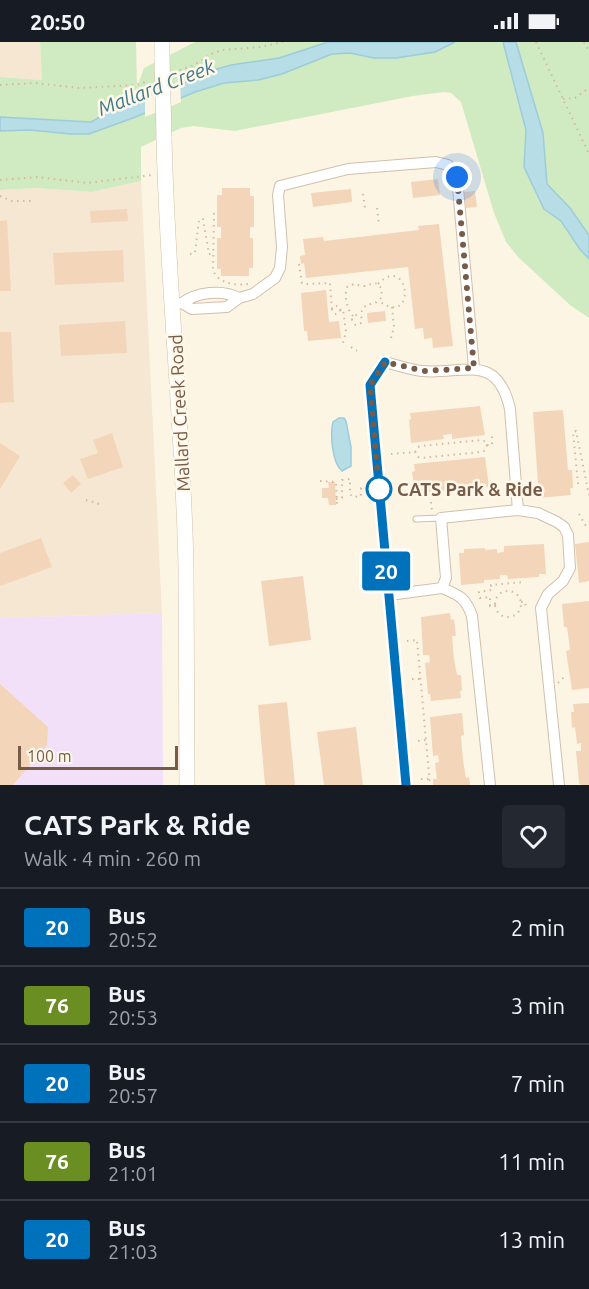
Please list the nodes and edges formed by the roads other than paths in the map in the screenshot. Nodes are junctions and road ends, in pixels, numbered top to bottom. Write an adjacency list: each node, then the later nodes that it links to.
1 (162, 42): 2 (main road, Mallard Creek Road, bridge)
2 (178, 304): 3 (street); 9 (main road, Mallard Creek Road)
3 (474, 368): 4 (street); 8 (street)
4 (518, 510): 5 (street); 12 (street)
5 (441, 518): 6 (lane); 7 (street)
6 (416, 519)
7 (442, 588): 8 (street); 11 (street)
8 (389, 595): 10 (street)
9 (187, 785)
10 (406, 785)
11 (490, 785)
12 (559, 785)

